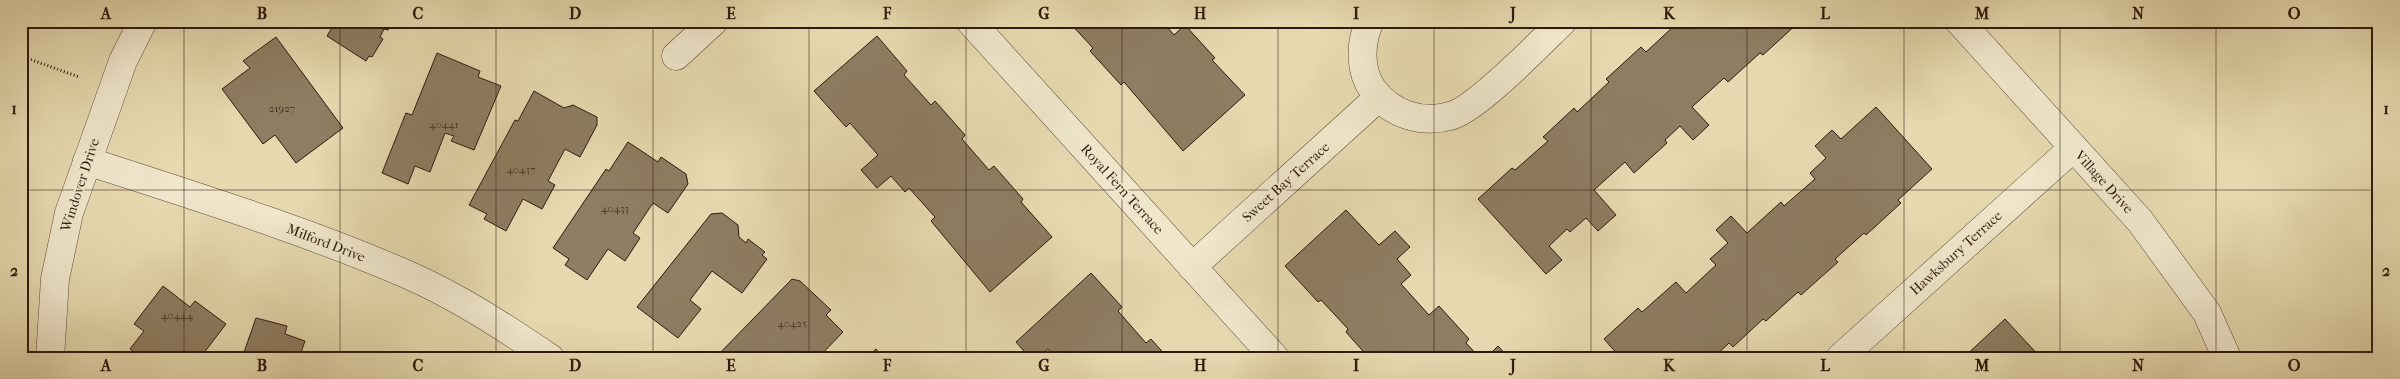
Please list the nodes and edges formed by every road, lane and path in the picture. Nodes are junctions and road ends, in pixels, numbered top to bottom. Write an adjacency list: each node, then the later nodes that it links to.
1 (143, 21): 9 (street, Windover Drive)
2 (714, 21): 8 (street)
3 (970, 21): 13 (street, Royal Fern Terrace)
4 (1370, 21): 10 (street)
5 (1563, 21): 10 (street)
6 (1959, 21): 11 (street, Village Drive)
7 (21, 56): 9 (path)
8 (676, 56)
9 (113, 90): 12 (street, Windover Drive)
10 (1379, 97): 13 (street, Sweet Bay Terrace)
11 (2073, 148): 17 (street, Hawksbury Terrace); 18 (street, Village Drive)
12 (87, 160): 14 (street, Windover Drive); 15 (street, Milford Drive)
13 (1192, 266): 16 (street, Royal Fern Terrace)
14 (50, 358)
15 (550, 358)
16 (1274, 358)
17 (1840, 358)
18 (2227, 358)

